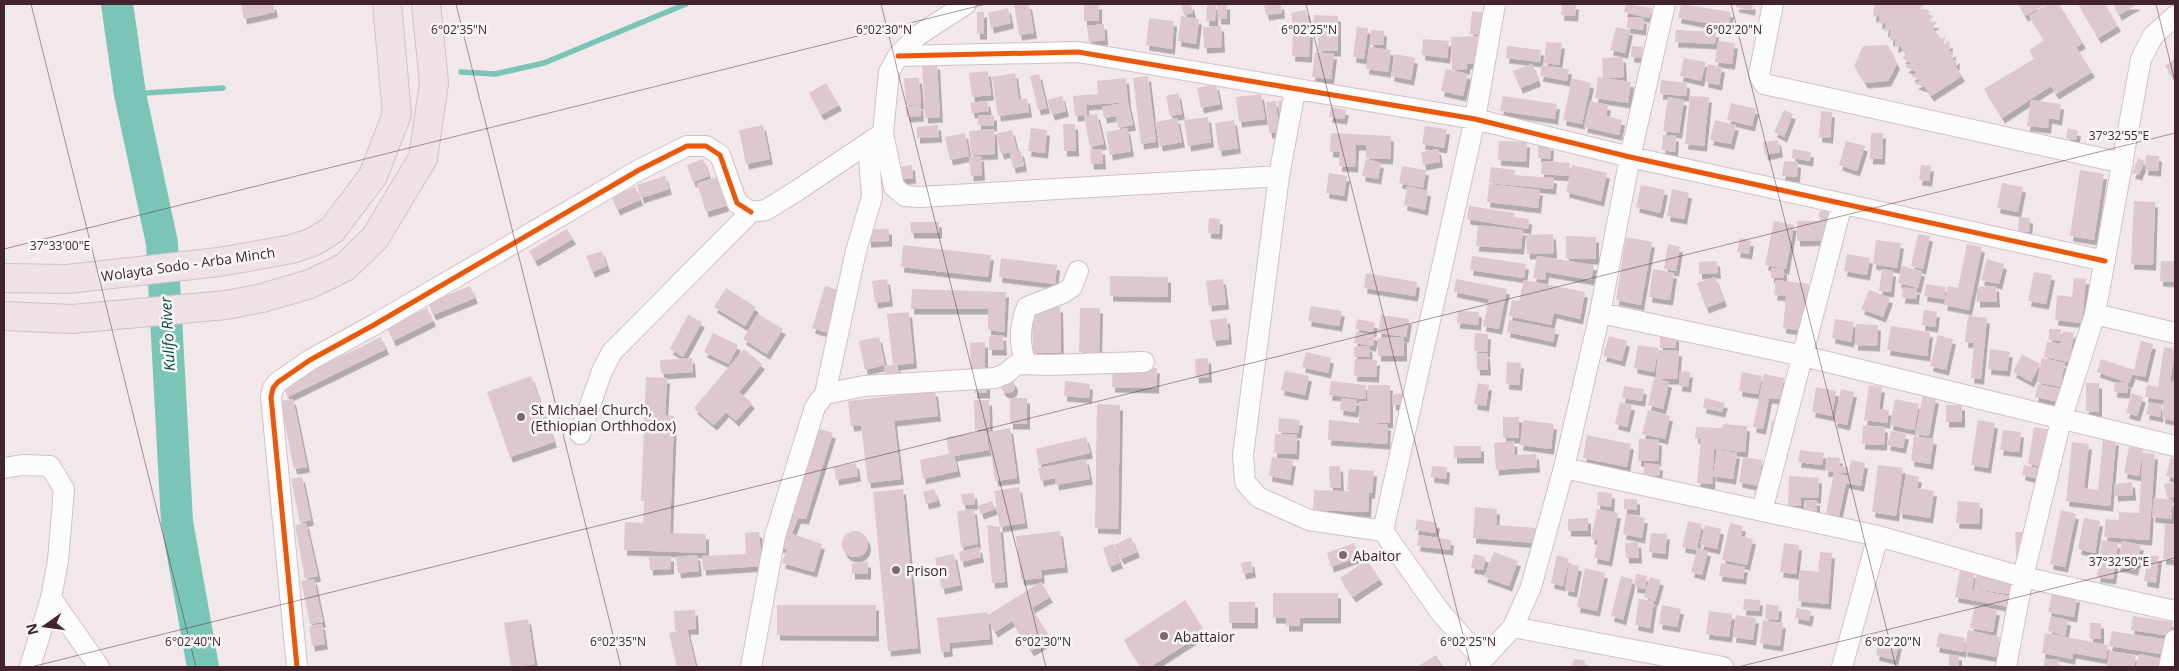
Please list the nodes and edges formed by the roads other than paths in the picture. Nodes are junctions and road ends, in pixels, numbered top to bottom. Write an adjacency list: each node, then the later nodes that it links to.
1 (387, 4): 19 (highway, Wolayta Sodo - Arba Minch)
2 (966, 4): 8 (street)
3 (1495, 4): 10 (street)
4 (1665, 4): 12 (street)
5 (1773, 4): 13 (street)
6 (426, 6): 22 (highway)
7 (2175, 16): 13 (street)
8 (898, 56): 9 (street); 11 (street)
9 (1295, 90): 10 (street); 14 (street)
10 (1475, 118): 12 (street); 34 (street)
11 (876, 138): 14 (street); 16 (street); 27 (street)
12 (1630, 158): 15 (street); 20 (street)
13 (2123, 163): 17 (street)
14 (1279, 176): 34 (street)
15 (1842, 204): 17 (street); 24 (street)
16 (751, 212): 29 (street); 44 (street)
17 (2105, 261): 21 (street)
18 (1078, 271): 26 (street)
19 (4, 278)
20 (1600, 313): 24 (street); 32 (street)
21 (2095, 314): 23 (street); 28 (street)
22 (4, 316)
23 (2175, 333)
24 (1803, 356): 28 (street); 33 (street)
25 (1144, 362): 26 (street)
26 (1026, 364): 27 (street)
27 (825, 394): 45 (street)
28 (2060, 420): 30 (street); 36 (street)
29 (580, 434)
30 (2175, 446)
31 (4, 468): 37 (street)
32 (1564, 468): 33 (street); 39 (street)
33 (1762, 511): 35 (street)
34 (1383, 531): 41 (street)
35 (1878, 536): 36 (street); 47 (street)
36 (2023, 577): 38 (street); 48 (street)
37 (51, 598): 42 (street); 43 (street)
38 (2175, 611)
39 (1513, 627): 41 (street); 46 (street)
40 (2175, 640): 49 (street)
41 (1479, 664)
42 (30, 667)
43 (99, 667)
44 (297, 667)
45 (751, 667)
46 (1724, 667)
47 (1842, 667)
48 (2006, 667)
49 (2169, 667)

